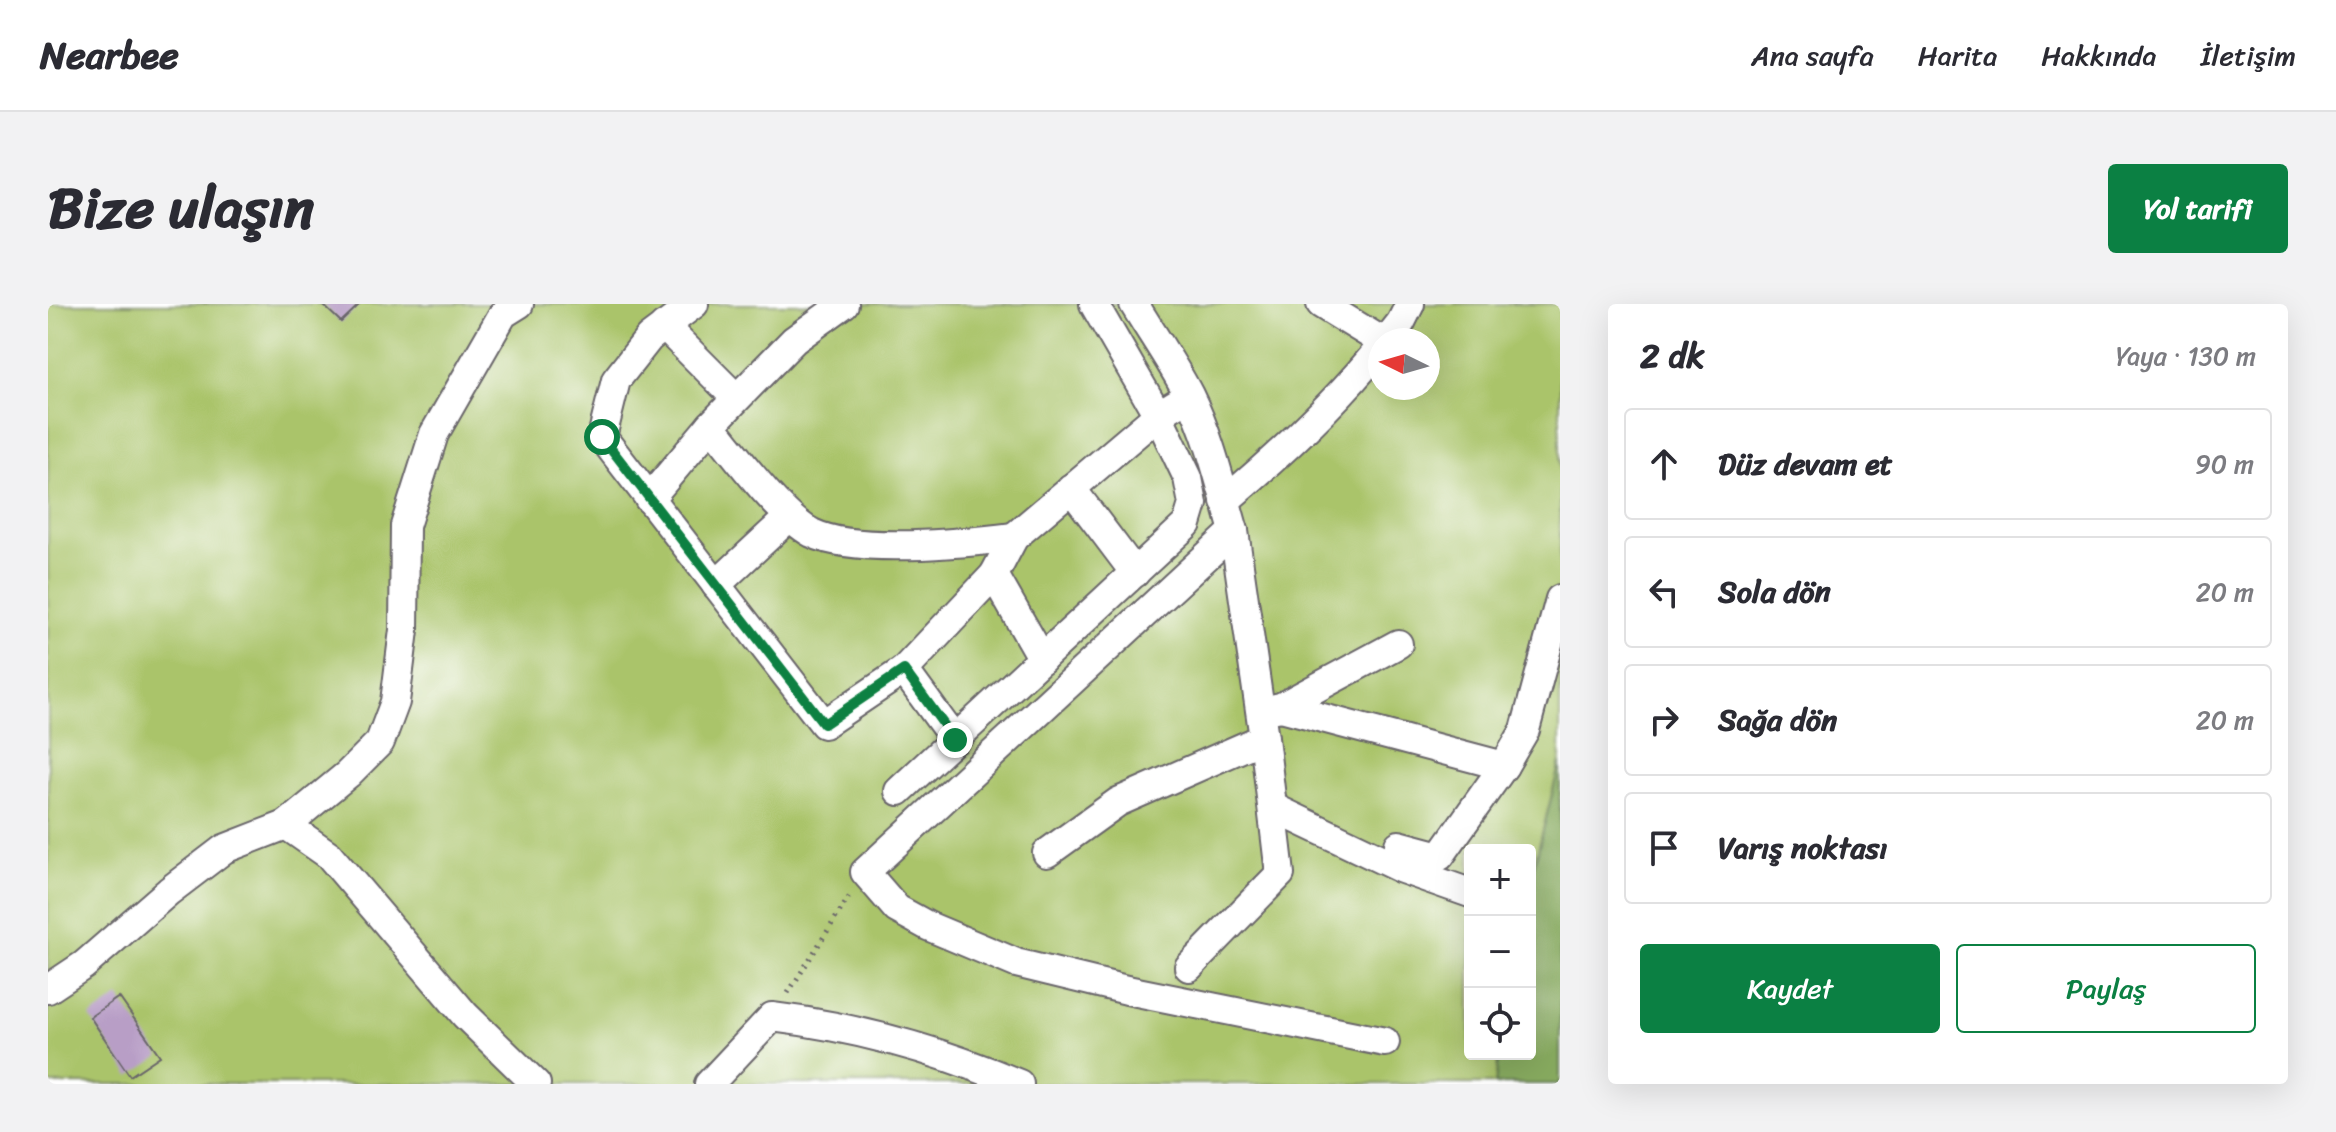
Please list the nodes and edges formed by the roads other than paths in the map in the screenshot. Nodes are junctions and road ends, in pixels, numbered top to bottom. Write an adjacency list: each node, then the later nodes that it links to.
1 (519, 304): 34 (street)
2 (694, 304): 8 (street)
3 (1094, 304): 14 (street)
4 (1134, 304): 12 (street)
5 (1321, 304): 10 (street)
6 (1410, 304): 9 (street)
7 (836, 306): 13 (street)
8 (664, 326): 13 (street); 17 (street)
9 (1396, 328)
10 (1368, 333)
11 (1368, 363): 18 (street)
12 (1189, 396): 14 (street); 18 (street)
13 (736, 398): 15 (street)
14 (1158, 415): 16 (street); 22 (street)
15 (711, 425): 17 (street); 19 (street)
16 (1071, 488): 21 (street); 22 (street)
17 (649, 499): 24 (street)
18 (1225, 501): 20 (street)
19 (789, 517): 21 (street); 24 (street)
20 (1234, 531): 29 (street); 40 (street)
21 (1014, 537): 23 (street)
22 (1135, 573): 27 (street)
23 (994, 575): 27 (street); 28 (street)
24 (716, 585): 28 (street)
25 (1560, 599): 31 (street)
26 (1398, 644): 29 (street)
27 (1042, 659): 30 (street)
28 (904, 670): 30 (street)
29 (1269, 718): 31 (street); 33 (street); 36 (street)
30 (955, 740): 32 (street)
31 (1504, 766): 35 (street)
32 (899, 791)
33 (1274, 808): 37 (street); 38 (street)
34 (286, 825): 39 (street); 41 (street)
35 (1399, 845)
36 (1047, 853)
37 (1464, 891)
38 (1189, 967)
39 (48, 989)
40 (1385, 1042)
41 (536, 1084)
42 (709, 1084): 43 (street)
43 (1019, 1084)

